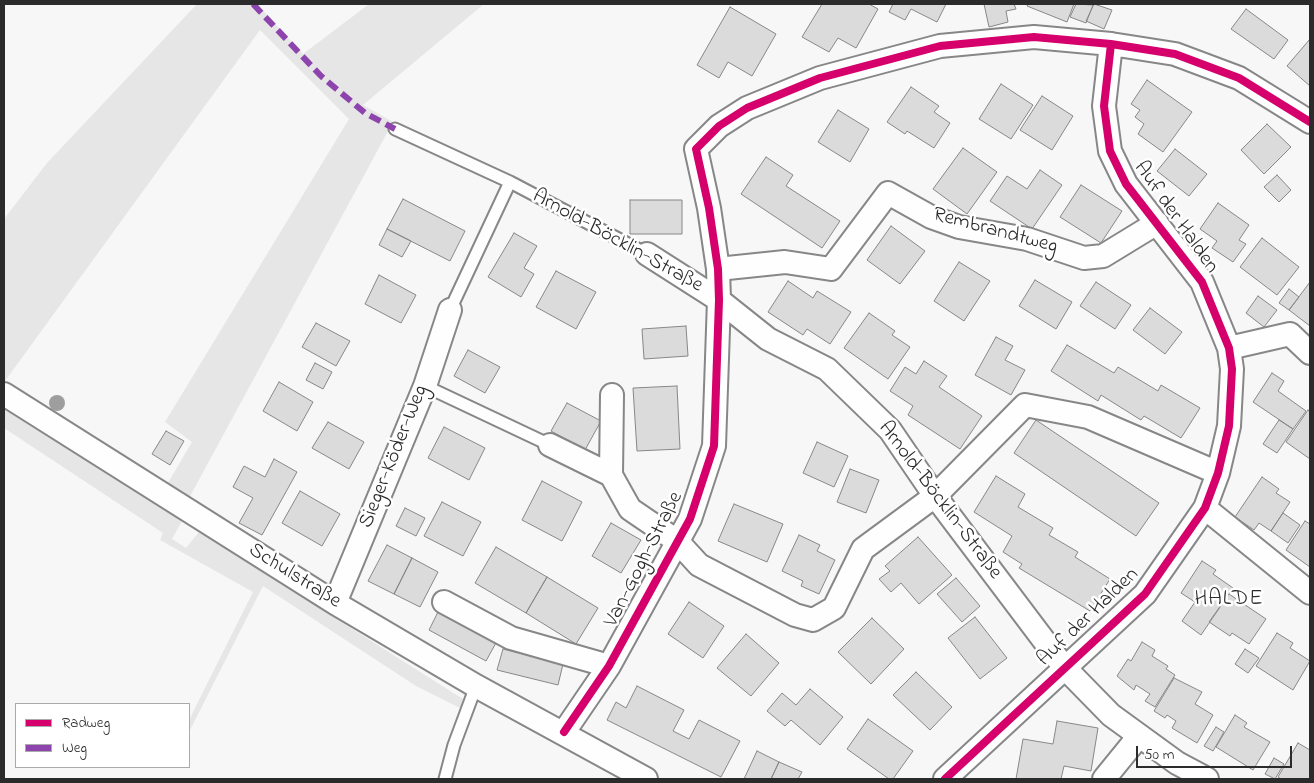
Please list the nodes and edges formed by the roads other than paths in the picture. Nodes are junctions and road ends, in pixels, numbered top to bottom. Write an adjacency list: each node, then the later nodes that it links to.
1 (1111, 44): 2 (street); 5 (street, Auf der Halden); 7 (street, Van-Gogh-Straße)
2 (1310, 122)
3 (395, 129): 4 (lane, Arnold-Böcklin-Straße)
4 (510, 182): 6 (lane, Arnold-Böcklin-Straße); 9 (lane)
5 (1157, 223): 7 (street, Rembrandtweg); 10 (street, Auf der Halden)
6 (647, 254): 8 (street, Arnold-Böcklin-Straße)
7 (718, 269): 8 (street, Van-Gogh-Straße)
8 (719, 300): 18 (street, Arnold-Böcklin-Straße); 20 (street, Van-Gogh-Straße)
9 (450, 310): 12 (street, Sieger-Köder-Weg)
10 (1229, 348): 11 (street); 16 (street, Auf der Halden)
11 (1310, 352)
12 (425, 386): 15 (lane); 23 (street, Sieger-Köder-Weg)
13 (4, 394): 23 (street, Schulstraße)
14 (612, 394): 17 (street)
15 (550, 445): 17 (street)
16 (1218, 473): 18 (street); 19 (street, Auf der Halden)
17 (611, 475): 20 (street)
18 (935, 496): 20 (street); 25 (street, Arnold-Böcklin-Straße)
19 (1205, 508): 21 (street); 25 (street, Auf der Halden)
20 (677, 541): 24 (street, Van-Gogh-Straße)
21 (1310, 593)
22 (444, 602): 24 (street)
23 (335, 603): 26 (street, Schulstraße)
24 (609, 666): 27 (street, Van-Gogh-Straße)
25 (1064, 667): 28 (street, Arnold-Böcklin-Straße); 31 (street, Auf der Halden)
26 (476, 686): 27 (street, Schulstraße); 29 (lane)
27 (564, 732): 30 (street, Schulstraße)
28 (1139, 736): 32 (street); 33 (street, Arnold-Böcklin-Straße)
29 (445, 779)
30 (646, 779)
31 (945, 779)
32 (1104, 779)
33 (1207, 779)

